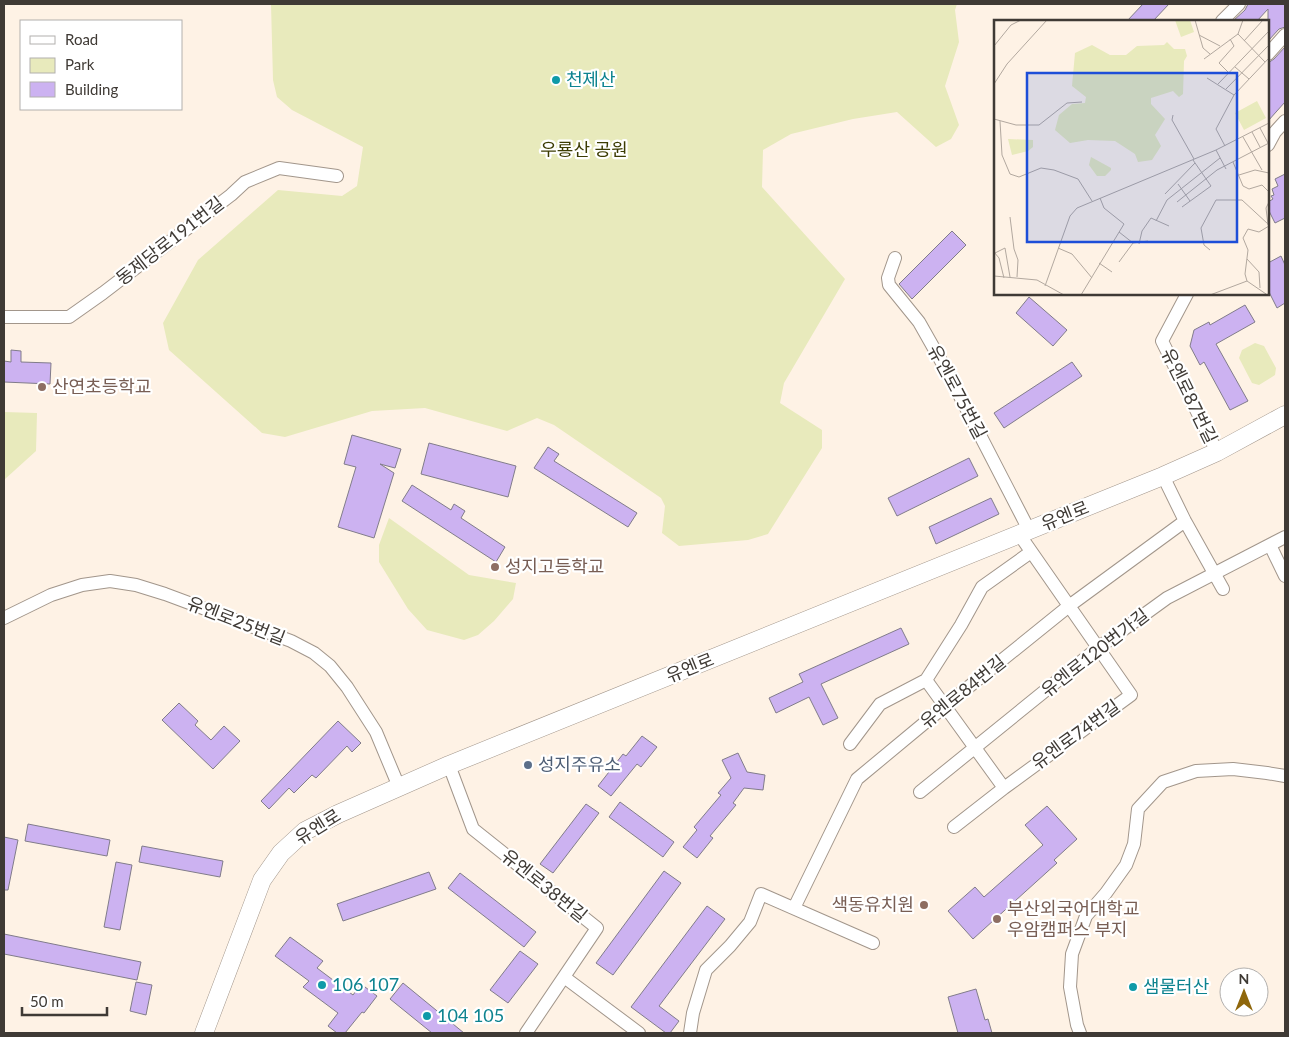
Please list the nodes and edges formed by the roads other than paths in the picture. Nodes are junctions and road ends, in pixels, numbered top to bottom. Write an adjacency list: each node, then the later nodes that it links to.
1 (1238, 4): 2 (street)
2 (1223, 20)
3 (1285, 35): 4 (street)
4 (1269, 53)
5 (1285, 121): 6 (street)
6 (1271, 129)
7 (337, 176): 10 (street, 동제당로191번길)
8 (895, 258): 15 (street, 유엔로75번길)
9 (1186, 295): 12 (street, 유엔로87번길)
10 (4, 317)
11 (1285, 415): 12 (main road, 유엔로)
12 (1217, 452): 13 (main road, 유엔로)
13 (1163, 476): 14 (street); 15 (main road, 유엔로)
14 (1185, 521): 19 (street); 22 (street, 유엔로84번길)
15 (1024, 532): 18 (street, 유엔로74번길); 29 (main road, 유엔로)
16 (1285, 537): 17 (street, 유엔로120번가길)
17 (1270, 545): 19 (street, 유엔로120번가길); 20 (street)
18 (1031, 552): 22 (street, 유엔로74번길); 25 (street)
19 (1214, 573): 21 (street); 24 (street, 유엔로120번가길)
20 (1285, 576)
21 (1223, 589)
22 (1069, 606): 24 (street, 유엔로74번길); 26 (street, 유엔로84번길)
23 (4, 618): 31 (street, 유엔로25번길)
24 (1098, 648): 28 (street, 유엔로120번가길); 32 (street, 유엔로74번길)
25 (926, 680): 26 (street); 27 (street)
26 (944, 706): 28 (street); 35 (street, 유엔로84번길)
27 (850, 744)
28 (975, 748): 32 (street); 33 (street, 유엔로120번가길)
29 (449, 765): 31 (main road, 유엔로); 37 (street, 유엔로38번길)
30 (1285, 776): 42 (street)
31 (399, 787): 38 (main road, 유엔로)
32 (1004, 788): 34 (street, 유엔로74번길)
33 (920, 792)
34 (954, 827)
35 (794, 908): 36 (street); 41 (street)
36 (874, 942)
37 (564, 977): 39 (street); 40 (street)
38 (204, 1033)
39 (526, 1033)
40 (639, 1033)
41 (690, 1033)
42 (1080, 1033)

